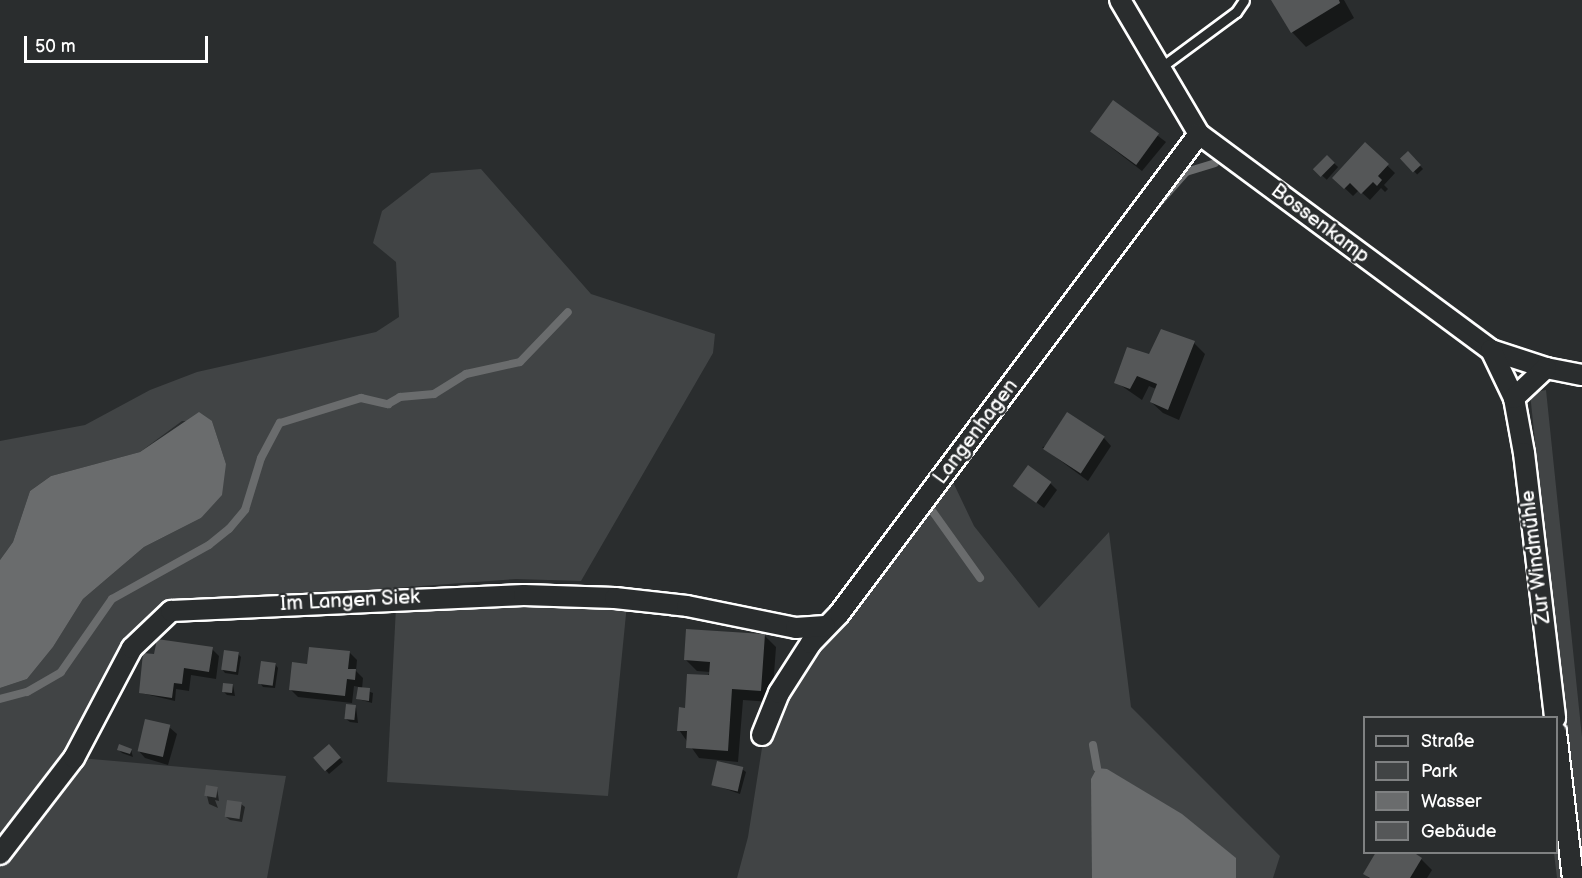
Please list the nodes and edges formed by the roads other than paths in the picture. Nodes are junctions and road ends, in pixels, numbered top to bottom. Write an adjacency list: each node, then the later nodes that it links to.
1 (1120, 0): 3 (street, Bossenkamp)
2 (1244, 0): 3 (lane)
3 (1160, 68): 4 (street, Bossenkamp)
4 (1199, 134): 5 (street, Bossenkamp); 9 (street, Langenhagen)
5 (1491, 350): 6 (street, Bossenkamp); 8 (street, Zur Windmühle)
6 (1546, 368): 7 (street, Bossenkamp); 8 (street)
7 (1582, 375)
8 (1514, 398): 10 (street, Zur Windmühle)
9 (825, 626): 11 (street, Langenhagen); 13 (street, Im Langen Siek)
10 (1555, 716)
11 (762, 735)
12 (1558, 741): 14 (street)
13 (0, 854)
14 (1573, 878)

